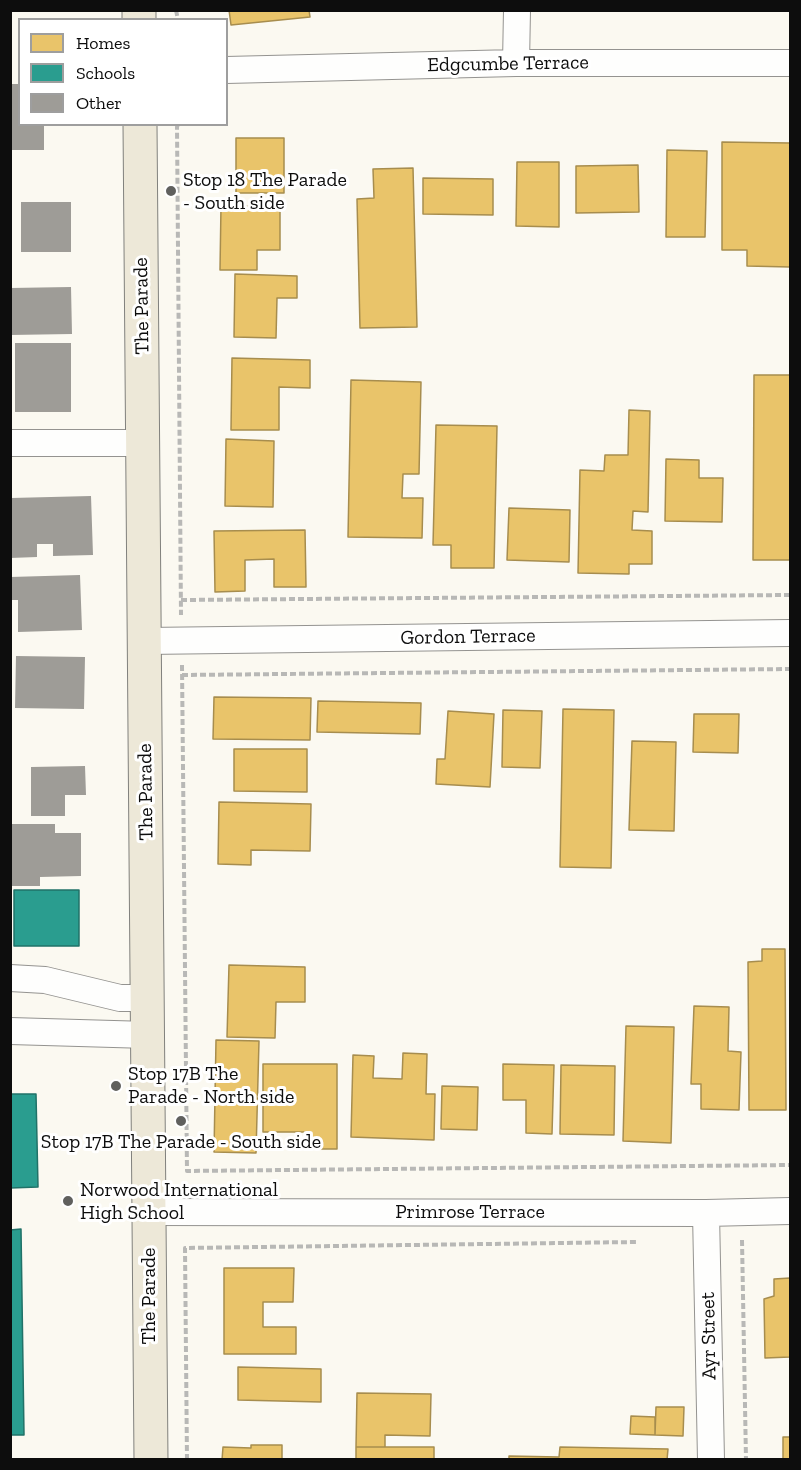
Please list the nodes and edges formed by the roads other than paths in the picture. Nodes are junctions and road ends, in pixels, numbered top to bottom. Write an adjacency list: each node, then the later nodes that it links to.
1 (517, 10): 2 (street)
2 (516, 63): 3 (street, Edgcumbe Terrace); 4 (street, Edgcumbe Terrace)
3 (790, 63)
4 (228, 70)
5 (140, 126): 7 (main road, The Parade)
6 (10, 443): 7 (street)
7 (143, 443): 9 (main road, The Parade)
8 (790, 633): 9 (street, Gordon Terrace)
9 (145, 641): 11 (main road, The Parade)
10 (10, 978): 11 (street)
11 (148, 998): 13 (main road, The Parade)
12 (10, 1031): 13 (street)
13 (147, 1035): 15 (main road, The Parade)
14 (790, 1211): 16 (street, Primrose Terrace)
15 (148, 1212): 16 (street, Primrose Terrace); 17 (main road, The Parade)
16 (706, 1213): 18 (street, Ayr Street)
17 (150, 1460)
18 (711, 1460)

